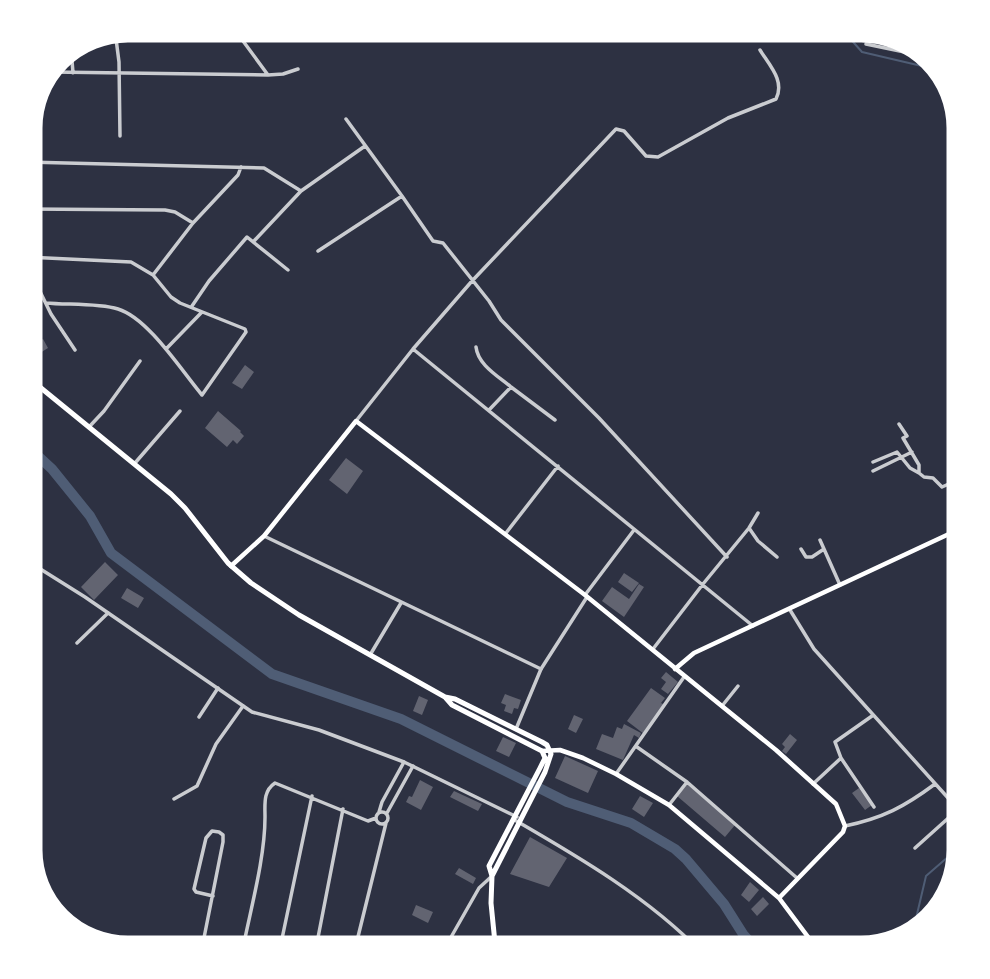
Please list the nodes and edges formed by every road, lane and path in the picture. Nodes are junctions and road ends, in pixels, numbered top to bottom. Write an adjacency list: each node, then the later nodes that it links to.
1 (116, 39): 10 (street)
2 (242, 39): 11 (street)
3 (866, 44): 5 (street)
4 (760, 50): 26 (street)
5 (909, 53)
6 (72, 59): 9 (street)
7 (298, 69): 11 (street)
8 (59, 72): 9 (street)
9 (73, 73): 10 (street)
10 (119, 73): 11 (street); 13 (street)
11 (268, 75)
12 (346, 119): 14 (street)
13 (120, 136)
14 (365, 146): 17 (street); 18 (street)
15 (39, 162): 16 (street)
16 (242, 167): 17 (street); 20 (street)
17 (301, 191): 21 (street)
18 (402, 196): 22 (street); 26 (street)
19 (39, 209): 20 (street)
20 (193, 223): 25 (street)
21 (254, 241): 24 (street); 29 (street)
22 (318, 251)
23 (39, 258): 25 (street)
24 (289, 270)
25 (153, 275): 29 (street)
26 (472, 281): 33 (street); 62 (street)
27 (39, 289): 28 (street)
28 (46, 303): 32 (street); 34 (street)
29 (192, 307): 30 (street)
30 (201, 313): 32 (street); 32 (street)
31 (476, 347): 37 (street)
32 (166, 349)
33 (413, 349): 39 (street); 41 (street)
34 (75, 350)
35 (140, 361): 43 (street)
36 (39, 386): 43 (highway)
37 (511, 387): 39 (street); 40 (street)
38 (180, 411): 47 (street)
39 (489, 411): 48 (street)
40 (555, 420)
41 (356, 421): 55 (main road); 57 (main road)
42 (899, 424): 44 (street)
43 (89, 427): 47 (highway)
44 (912, 452): 45 (street); 50 (street)
45 (901, 457): 46 (street); 49 (street); 50 (street)
46 (873, 462)
47 (135, 463): 63 (highway)
48 (558, 466): 54 (street); 55 (street)
49 (873, 471)
50 (919, 473): 51 (street)
51 (951, 483)
52 (758, 513): 53 (street)
53 (749, 528): 61 (street); 62 (street)
54 (634, 530): 65 (street); 67 (street)
55 (506, 533): 67 (main road)
56 (951, 533): 66 (main road)
57 (264, 537): 63 (main road); 68 (street)
58 (820, 540): 60 (street)
59 (801, 549): 60 (street)
60 (824, 549): 66 (street)
61 (777, 556)
62 (727, 557): 65 (street)
63 (231, 566): 74 (highway)
64 (38, 568): 70 (street)
65 (703, 584): 71 (street); 73 (street)
66 (841, 585): 69 (main road)
67 (586, 596): 73 (main road); 75 (street)
68 (401, 603): 74 (street); 75 (street)
69 (790, 610): 71 (main road); 83 (street)
70 (108, 613): 72 (street); 79 (street)
71 (754, 627): 76 (main road)
72 (77, 643)
73 (653, 649): 76 (main road)
74 (370, 655): 80 (highway)
75 (541, 669): 85 (street)
76 (675, 669): 77 (main road)
77 (684, 677): 82 (main road); 86 (street)
78 (738, 686): 82 (street)
79 (218, 688): 81 (street); 84 (street)
80 (445, 697): 85 (highway); 88 (highway)
81 (243, 706): 90 (street); 98 (street)
82 (722, 706): 95 (main road)
83 (872, 716): 89 (street); 96 (street)
84 (199, 717)
85 (516, 729): 87 (highway)
86 (637, 747): 93 (street); 94 (street)
87 (550, 750): 88 (main road); 92 (highway); 93 (main road)
88 (542, 751): 92 (highway)
89 (841, 758): 95 (street); 101 (street)
90 (404, 762): 91 (street); 103 (street)
91 (413, 766): 104 (street); 107 (street)
92 (543, 770): 107 (highway)
93 (616, 774): 100 (main road)
94 (687, 782): 100 (street); 112 (street)
95 (813, 784): 109 (main road)
96 (935, 784): 99 (street); 109 (street)
97 (312, 796): 102 (street); 116 (street); 117 (street)
98 (174, 799)
99 (951, 801)
100 (669, 806): 114 (main road)
101 (874, 807)
102 (344, 809): 106 (street); 118 (street)
103 (379, 812): 104 (street); 106 (street)
104 (387, 813): 108 (street)
105 (951, 815): 110 (street)
106 (376, 818): 108 (street)
107 (517, 819): 111 (highway); 122 (street)
108 (386, 823): 119 (street)
109 (845, 826): 112 (main road)
110 (915, 848)
111 (492, 876): 120 (street); 121 (highway)
112 (799, 880): 114 (main road)
113 (213, 896): 113 (street); 115 (street)
114 (779, 898): 123 (main road)
115 (204, 940)
116 (244, 940)
117 (282, 940)
118 (318, 940)
119 (357, 940)
120 (449, 940)
121 (495, 940)
122 (687, 940)
123 (810, 940)

